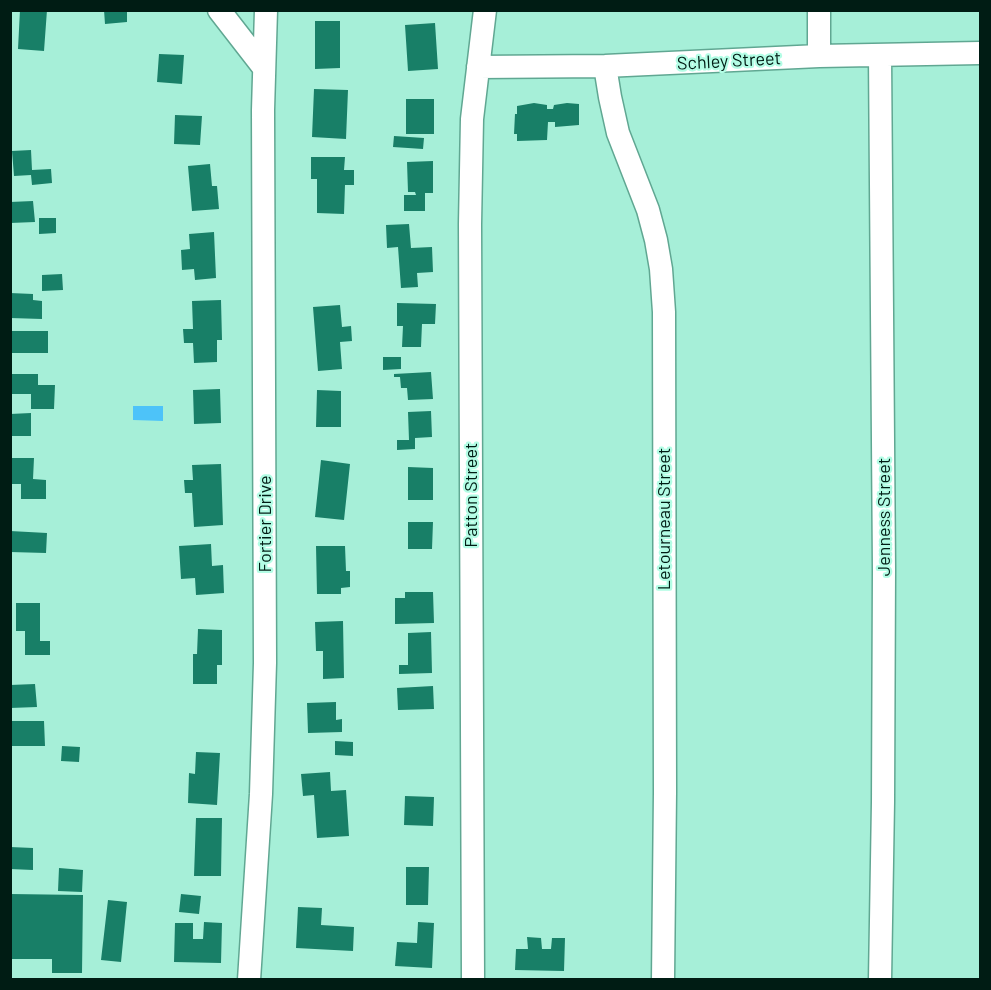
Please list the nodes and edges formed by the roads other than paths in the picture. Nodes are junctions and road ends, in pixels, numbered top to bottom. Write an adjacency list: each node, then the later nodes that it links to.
1 (219, 10): 10 (street)
2 (266, 10): 10 (street, Fortier Drive)
3 (485, 10): 9 (street, Patton Street)
4 (819, 10): 7 (street)
5 (981, 53): 6 (street, Schley Street)
6 (880, 55): 7 (street, Schley Street); 14 (street, Jenness Street)
7 (819, 56): 8 (street, Schley Street)
8 (606, 66): 9 (street, Schley Street); 13 (street, Letourneau Street)
9 (478, 67): 12 (street, Patton Street)
10 (264, 68): 11 (street, Fortier Drive)
11 (249, 980)
12 (473, 980)
13 (663, 980)
14 (880, 980)

